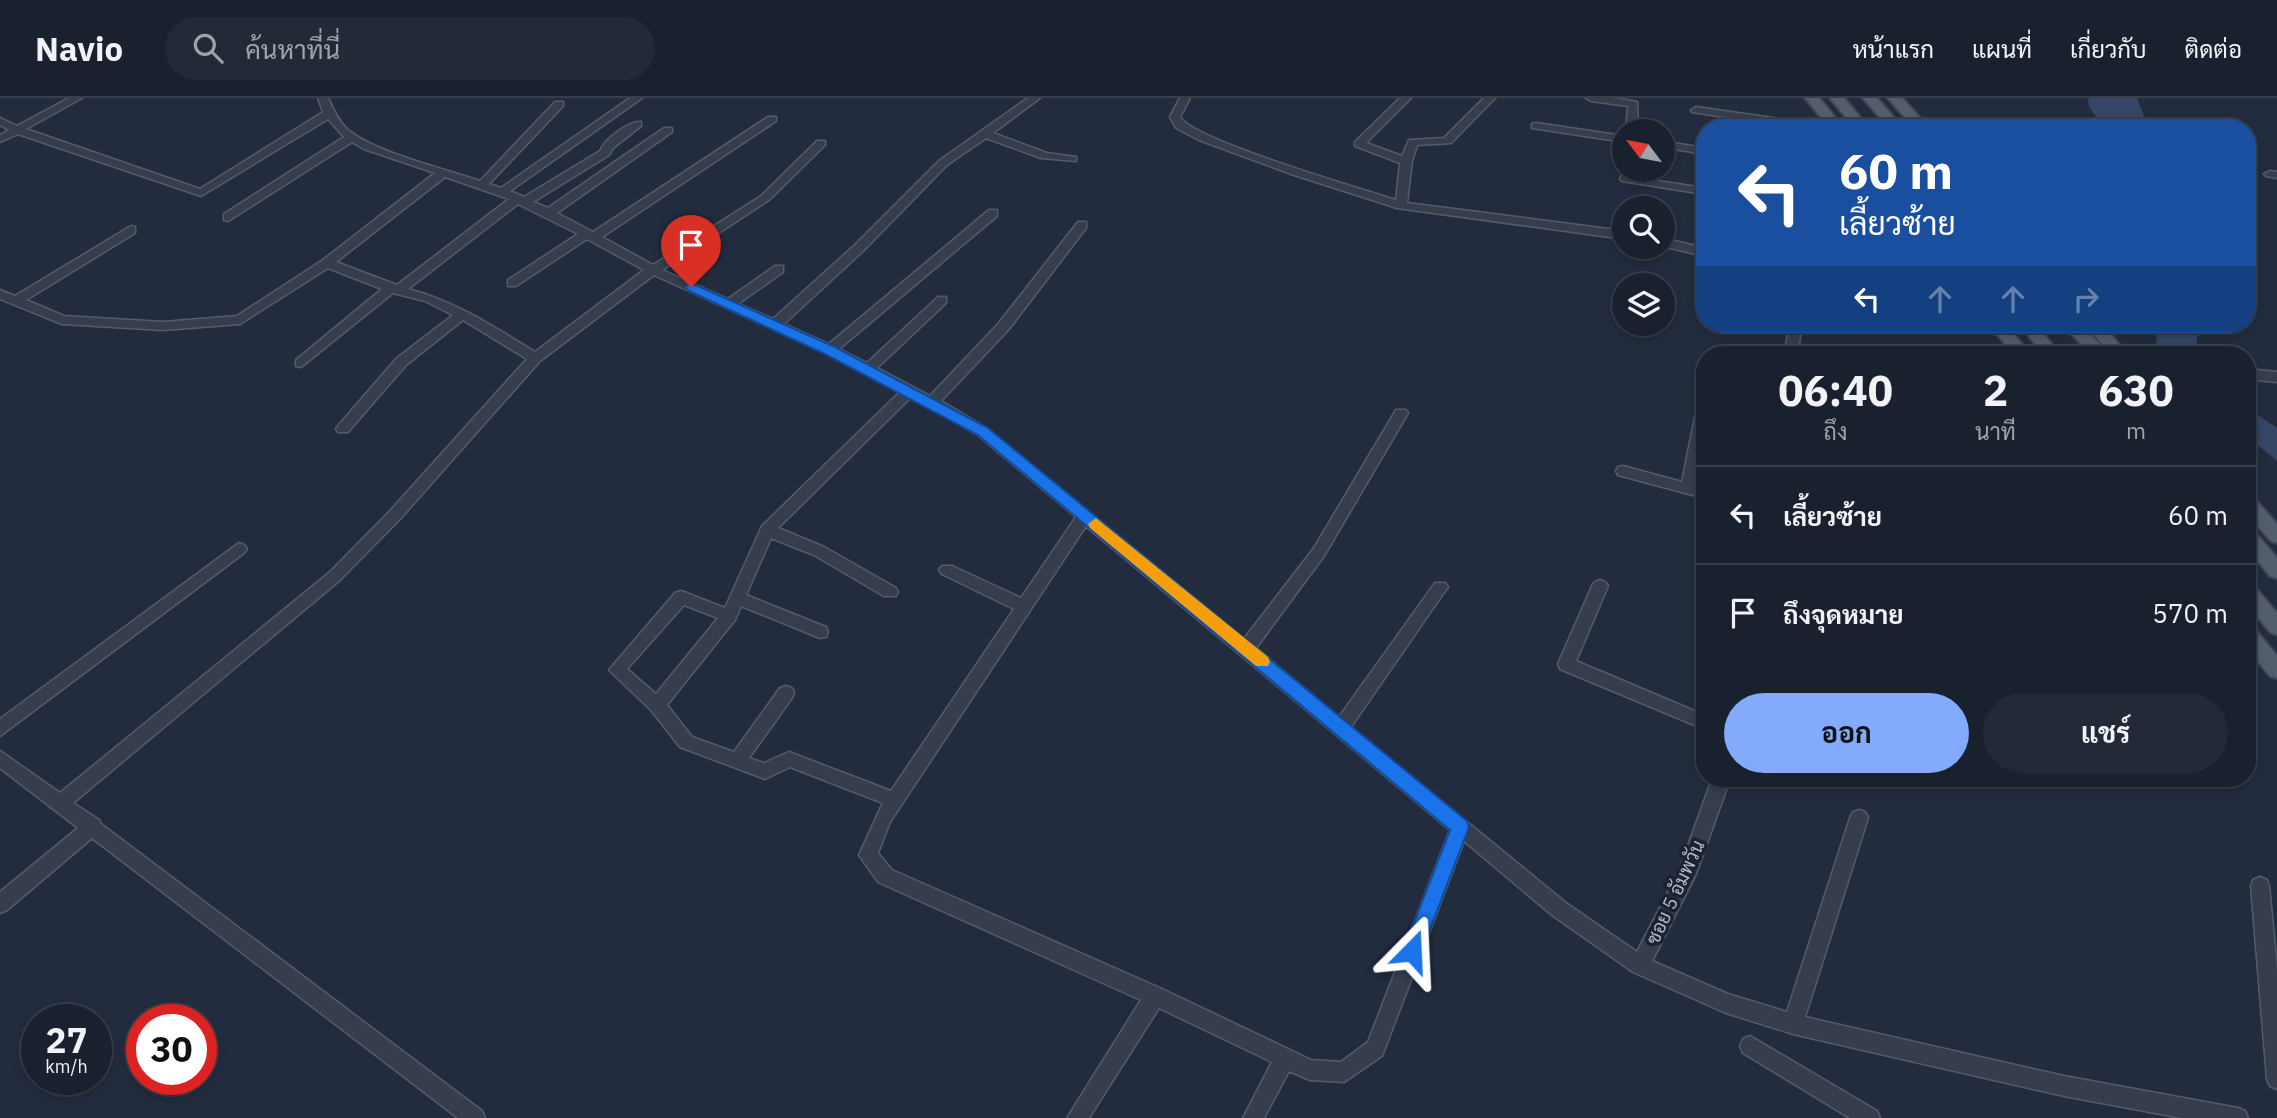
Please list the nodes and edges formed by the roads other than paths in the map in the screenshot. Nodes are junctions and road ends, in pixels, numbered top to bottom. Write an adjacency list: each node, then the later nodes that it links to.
1 (77, 98): 26 (street)
2 (323, 98): 15 (street)
3 (636, 98): 41 (street)
4 (1035, 98): 28 (street)
5 (1185, 98): 43 (street)
6 (1406, 98): 36 (street)
7 (1490, 98): 36 (street)
8 (1591, 98): 17 (street)
9 (1812, 98): 19 (main road)
10 (1837, 98): 20 (main road)
11 (1870, 98): 21 (main road)
12 (1895, 98): 22 (main road)
13 (558, 103): 39 (street)
14 (1696, 110): 18 (street)
15 (330, 113): 26 (street); 29 (street)
16 (772, 119): 50 (street)
17 (1632, 119)
18 (1758, 119)
19 (1830, 119)
20 (1855, 119)
21 (1888, 119)
22 (1914, 119)
23 (0, 121): 26 (street)
24 (637, 124): 42 (street)
25 (1536, 126): 30 (street)
26 (17, 130): 31 (street)
27 (668, 130): 44 (street)
28 (986, 134): 35 (street); 63 (street)
29 (351, 137): 37 (street); 46 (street)
30 (1612, 137)
31 (0, 139)
32 (821, 143): 55 (street)
33 (1675, 146): 34 (street)
34 (1696, 150)
35 (1072, 159)
36 (1406, 161): 43 (street)
37 (443, 173): 39 (street); 53 (street)
38 (1646, 182): 40 (street)
39 (482, 186): 41 (street)
40 (1696, 190)
41 (502, 192): 42 (street)
42 (521, 200): 44 (street); 57 (street)
43 (1401, 206): 49 (street)
44 (549, 213): 50 (street)
45 (993, 214): 66 (street)
46 (228, 217)
47 (1082, 225): 73 (street)
48 (131, 230): 60 (street)
49 (1612, 232)
50 (591, 235): 55 (street); 56 (street)
51 (1675, 245): 52 (street)
52 (1696, 250)
53 (327, 263): 57 (street); 60 (street)
54 (779, 269): 61 (street)
55 (653, 270): 61 (street); 67 (street)
56 (512, 283)
57 (394, 289): 62 (street); 68 (street)
58 (1, 295): 60 (street)
59 (942, 300): 69 (street)
60 (16, 301)
61 (729, 304): 63 (street)
62 (462, 314): 67 (street); 75 (street)
63 (775, 325): 66 (street)
64 (2078, 333): 65 (main road)
65 (2090, 346)
66 (830, 351): 69 (street)
67 (535, 358): 111 (street)
68 (301, 363)
69 (867, 369): 72 (street)
70 (2256, 375): 71 (street)
71 (2277, 377)
72 (910, 390): 73 (street); 82 (street)
73 (932, 402): 81 (street)
74 (1401, 414): 100 (street)
75 (343, 429)
76 (1696, 450): 78 (street)
77 (1623, 471): 78 (street)
78 (1688, 488): 79 (street)
79 (1696, 490)
80 (2256, 512): 83 (main road)
81 (1085, 515): 94 (street); 100 (street)
82 (767, 530): 90 (street); 91 (street)
83 (2277, 536)
84 (2256, 546): 87 (main road)
85 (239, 549): 106 (street)
86 (947, 570): 94 (street)
87 (2277, 571)
88 (1600, 586): 104 (street)
89 (1440, 587): 105 (street)
90 (890, 592)
91 (737, 598): 95 (street); 97 (street)
92 (2256, 602): 96 (main road)
93 (2256, 603): 98 (main road)
94 (1023, 606): 110 (street)
95 (729, 616): 103 (street); 103 (street)
96 (2277, 626)
97 (820, 632)
98 (2277, 632)
99 (2256, 645): 101 (main road)
100 (1246, 649): 105 (street)
101 (2277, 670)
102 (786, 693): 108 (street)
103 (657, 705): 108 (street)
104 (1696, 719)
105 (1342, 726): 114 (street)
106 (0, 729)
107 (0, 758): 111 (street)
108 (737, 761): 110 (street)
109 (1718, 787): 117 (street, ซอย 5 อัมพวัน)
110 (895, 800): 118 (street)
111 (62, 802): 113 (street)
112 (1859, 818): 119 (street)
113 (93, 826): 116 (street); 123 (street)
114 (1460, 827): 117 (street); 121 (street)
115 (2260, 886): 122 (street)
116 (0, 904)
117 (1640, 965): 119 (street)
118 (1155, 996): 121 (street); 124 (street)
119 (1793, 1024): 127 (street)
120 (1750, 1046): 126 (street)
121 (1285, 1058): 125 (street)
122 (2277, 1079)
123 (473, 1118)
124 (1077, 1118)
125 (1253, 1118)
126 (1870, 1118)
127 (2238, 1118)

